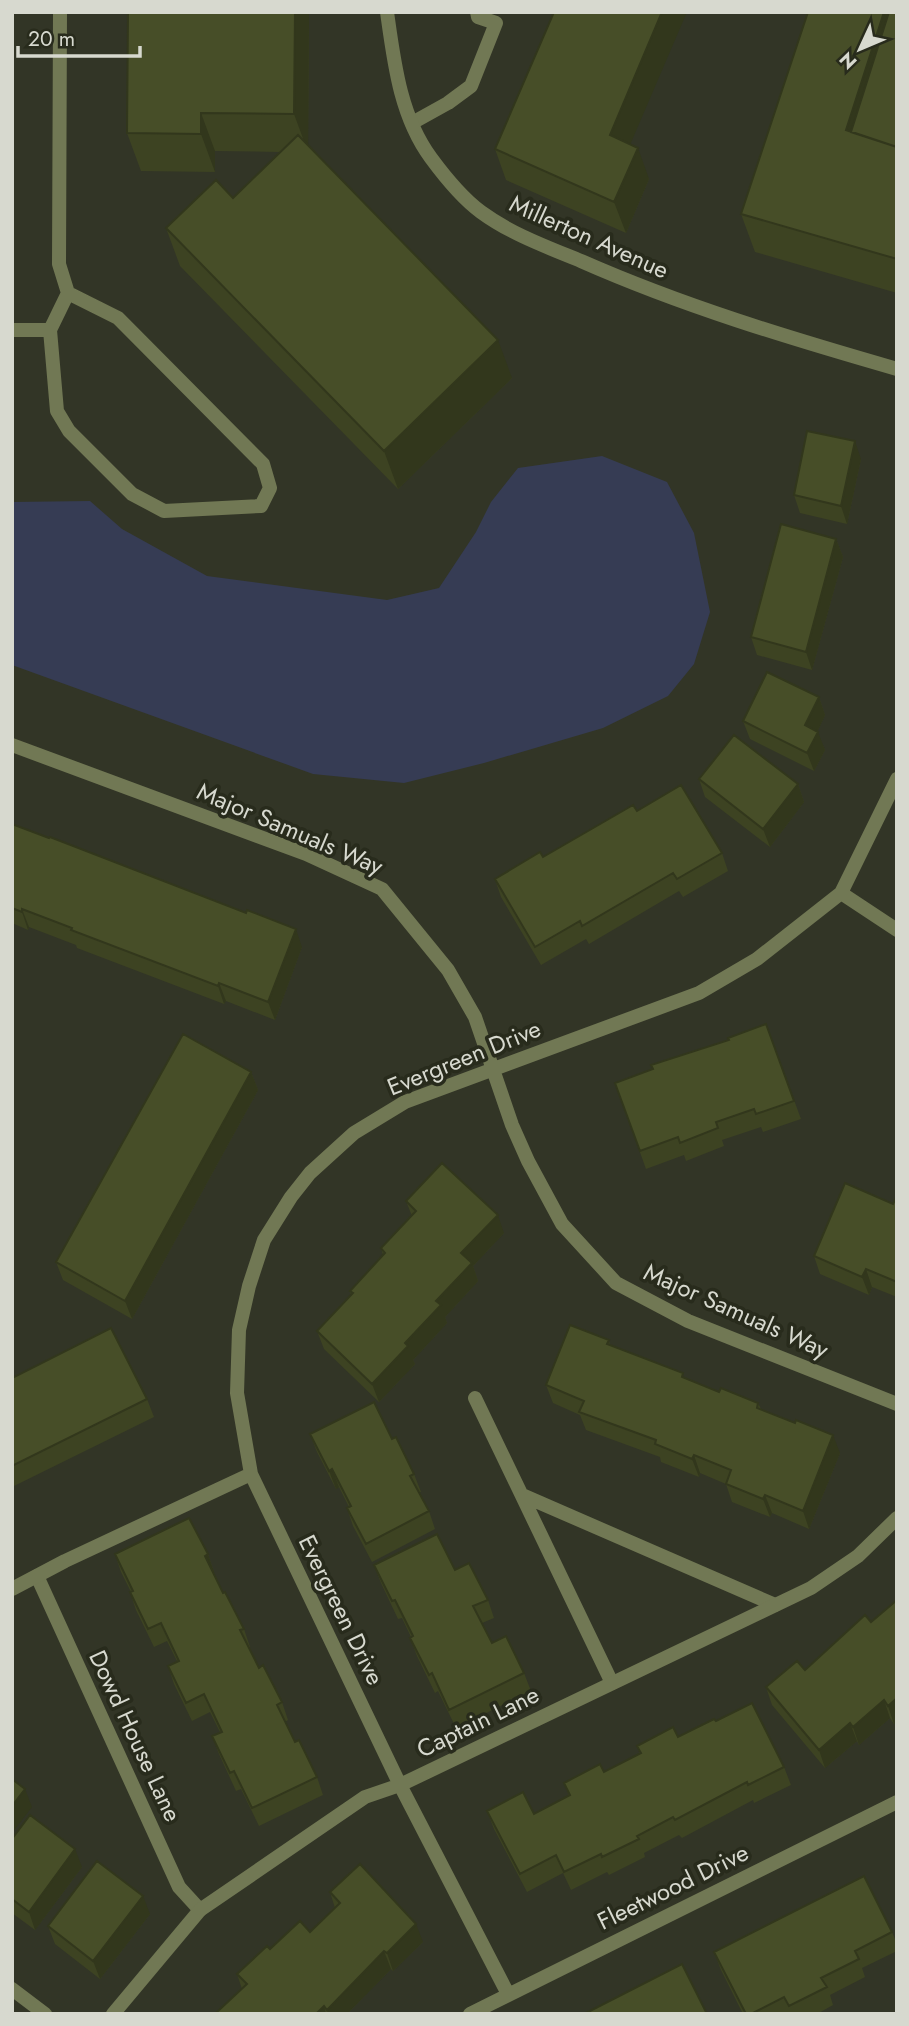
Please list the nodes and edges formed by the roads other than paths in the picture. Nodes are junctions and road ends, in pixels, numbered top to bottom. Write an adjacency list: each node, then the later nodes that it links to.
1 (60, 12): 5 (street)
2 (387, 12): 4 (street, Millerton Avenue)
3 (477, 12): 4 (street)
4 (412, 123): 8 (street, Millerton Avenue)
5 (68, 293): 7 (street); 7 (street)
6 (12, 330): 7 (street)
7 (50, 330)
8 (897, 369)
9 (12, 745): 13 (street, Major Samuals Way)
10 (897, 779): 11 (street, Evergreen Drive)
11 (841, 893): 12 (street); 13 (street, Evergreen Drive)
12 (897, 930)
13 (494, 1070): 15 (street, Major Samuals Way); 16 (street, Evergreen Drive)
14 (475, 1398): 17 (street)
15 (897, 1404)
16 (251, 1474): 19 (street); 23 (street, Evergreen Drive)
17 (522, 1495): 21 (street); 22 (street)
18 (897, 1518): 21 (street, Captain Lane)
19 (37, 1576): 20 (street); 25 (street, Dowd House Lane)
20 (12, 1589)
21 (775, 1605): 22 (street, Captain Lane)
22 (612, 1683): 23 (street, Captain Lane)
23 (400, 1784): 25 (street, Captain Lane); 27 (street, Evergreen Drive)
24 (897, 1802): 27 (street, Fleetwood Drive)
25 (200, 1910): 29 (street, Captain Lane)
26 (12, 1989): 28 (street)
27 (508, 1994): 30 (street, Fleetwood Drive)
28 (45, 2014)
29 (113, 2014)
30 (470, 2014)

